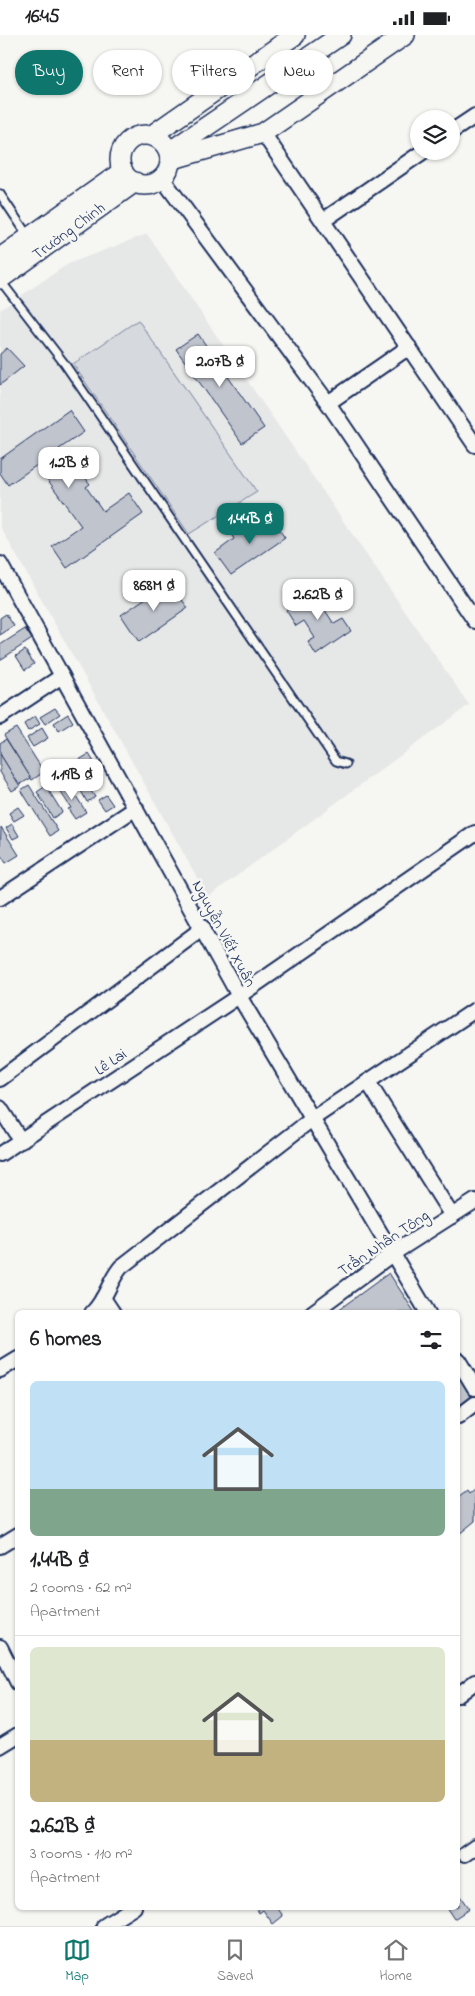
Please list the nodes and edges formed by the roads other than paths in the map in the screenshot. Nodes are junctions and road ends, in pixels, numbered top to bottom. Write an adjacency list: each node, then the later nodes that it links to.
1 (295, 35): 7 (street)
2 (341, 35): 8 (street)
3 (405, 35): 6 (street)
4 (475, 116): 5 (street)
5 (460, 126)
6 (263, 133): 8 (street); 13 (street)
7 (152, 135): 8 (street); 10 (street)
8 (170, 156): 11 (street)
9 (411, 160): 13 (street)
10 (129, 177): 11 (street); 15 (street, Trường Chinh); 16 (street, Trường Chinh)
11 (162, 177): 18 (street)
12 (0, 194): 14 (lane)
13 (324, 220): 17 (street)
14 (26, 233)
15 (0, 258)
16 (0, 279): 24 (lane)
17 (409, 347): 18 (street); 19 (street)
18 (328, 403): 21 (street)
19 (475, 445)
20 (0, 564): 22 (street, Nguyễn Viết Xuân)
21 (473, 614)
22 (62, 677): 23 (street); 25 (street, Nguyễn Viết Xuân)
23 (0, 717)
24 (346, 764)
25 (136, 808): 27 (street); 28 (street, Nguyễn Viết Xuân)
26 (475, 833): 29 (street, Lê Lai)
27 (0, 898)
28 (203, 929): 29 (street, Nguyễn Viết Xuân); 31 (street)
29 (239, 996): 34 (street, Nguyễn Viết Xuân); 35 (street, Lê Lai)
30 (475, 1010): 32 (street)
31 (0, 1079)
32 (368, 1082): 34 (street); 38 (street)
33 (0, 1108): 35 (street)
34 (312, 1119): 39 (street, Nguyễn Viết Xuân); 40 (street)
35 (21, 1141): 36 (street, Lê Lai)
36 (0, 1154)
37 (475, 1201): 38 (street, Trần Nhân Tông)
38 (452, 1216): 39 (street, Trần Nhân Tông)
39 (392, 1254): 43 (street, Trần Nhân Tông); 44 (street, Nguyễn Viết Xuân)
40 (103, 1299): 41 (street); 42 (street)
41 (94, 1310)
42 (111, 1310)
43 (316, 1310)
44 (426, 1310)
45 (15, 1361): 47 (street)
46 (460, 1363): 48 (street)
47 (0, 1370)
48 (475, 1388)
49 (475, 1404): 50 (street)
50 (460, 1415)
51 (15, 1537): 52 (street)
52 (0, 1546)
53 (0, 1647): 54 (street)
54 (15, 1677)
55 (475, 1682): 56 (street)
56 (460, 1693)
57 (15, 1737): 58 (street)
58 (0, 1746)
59 (129, 1910): 60 (street)
60 (104, 1926)

